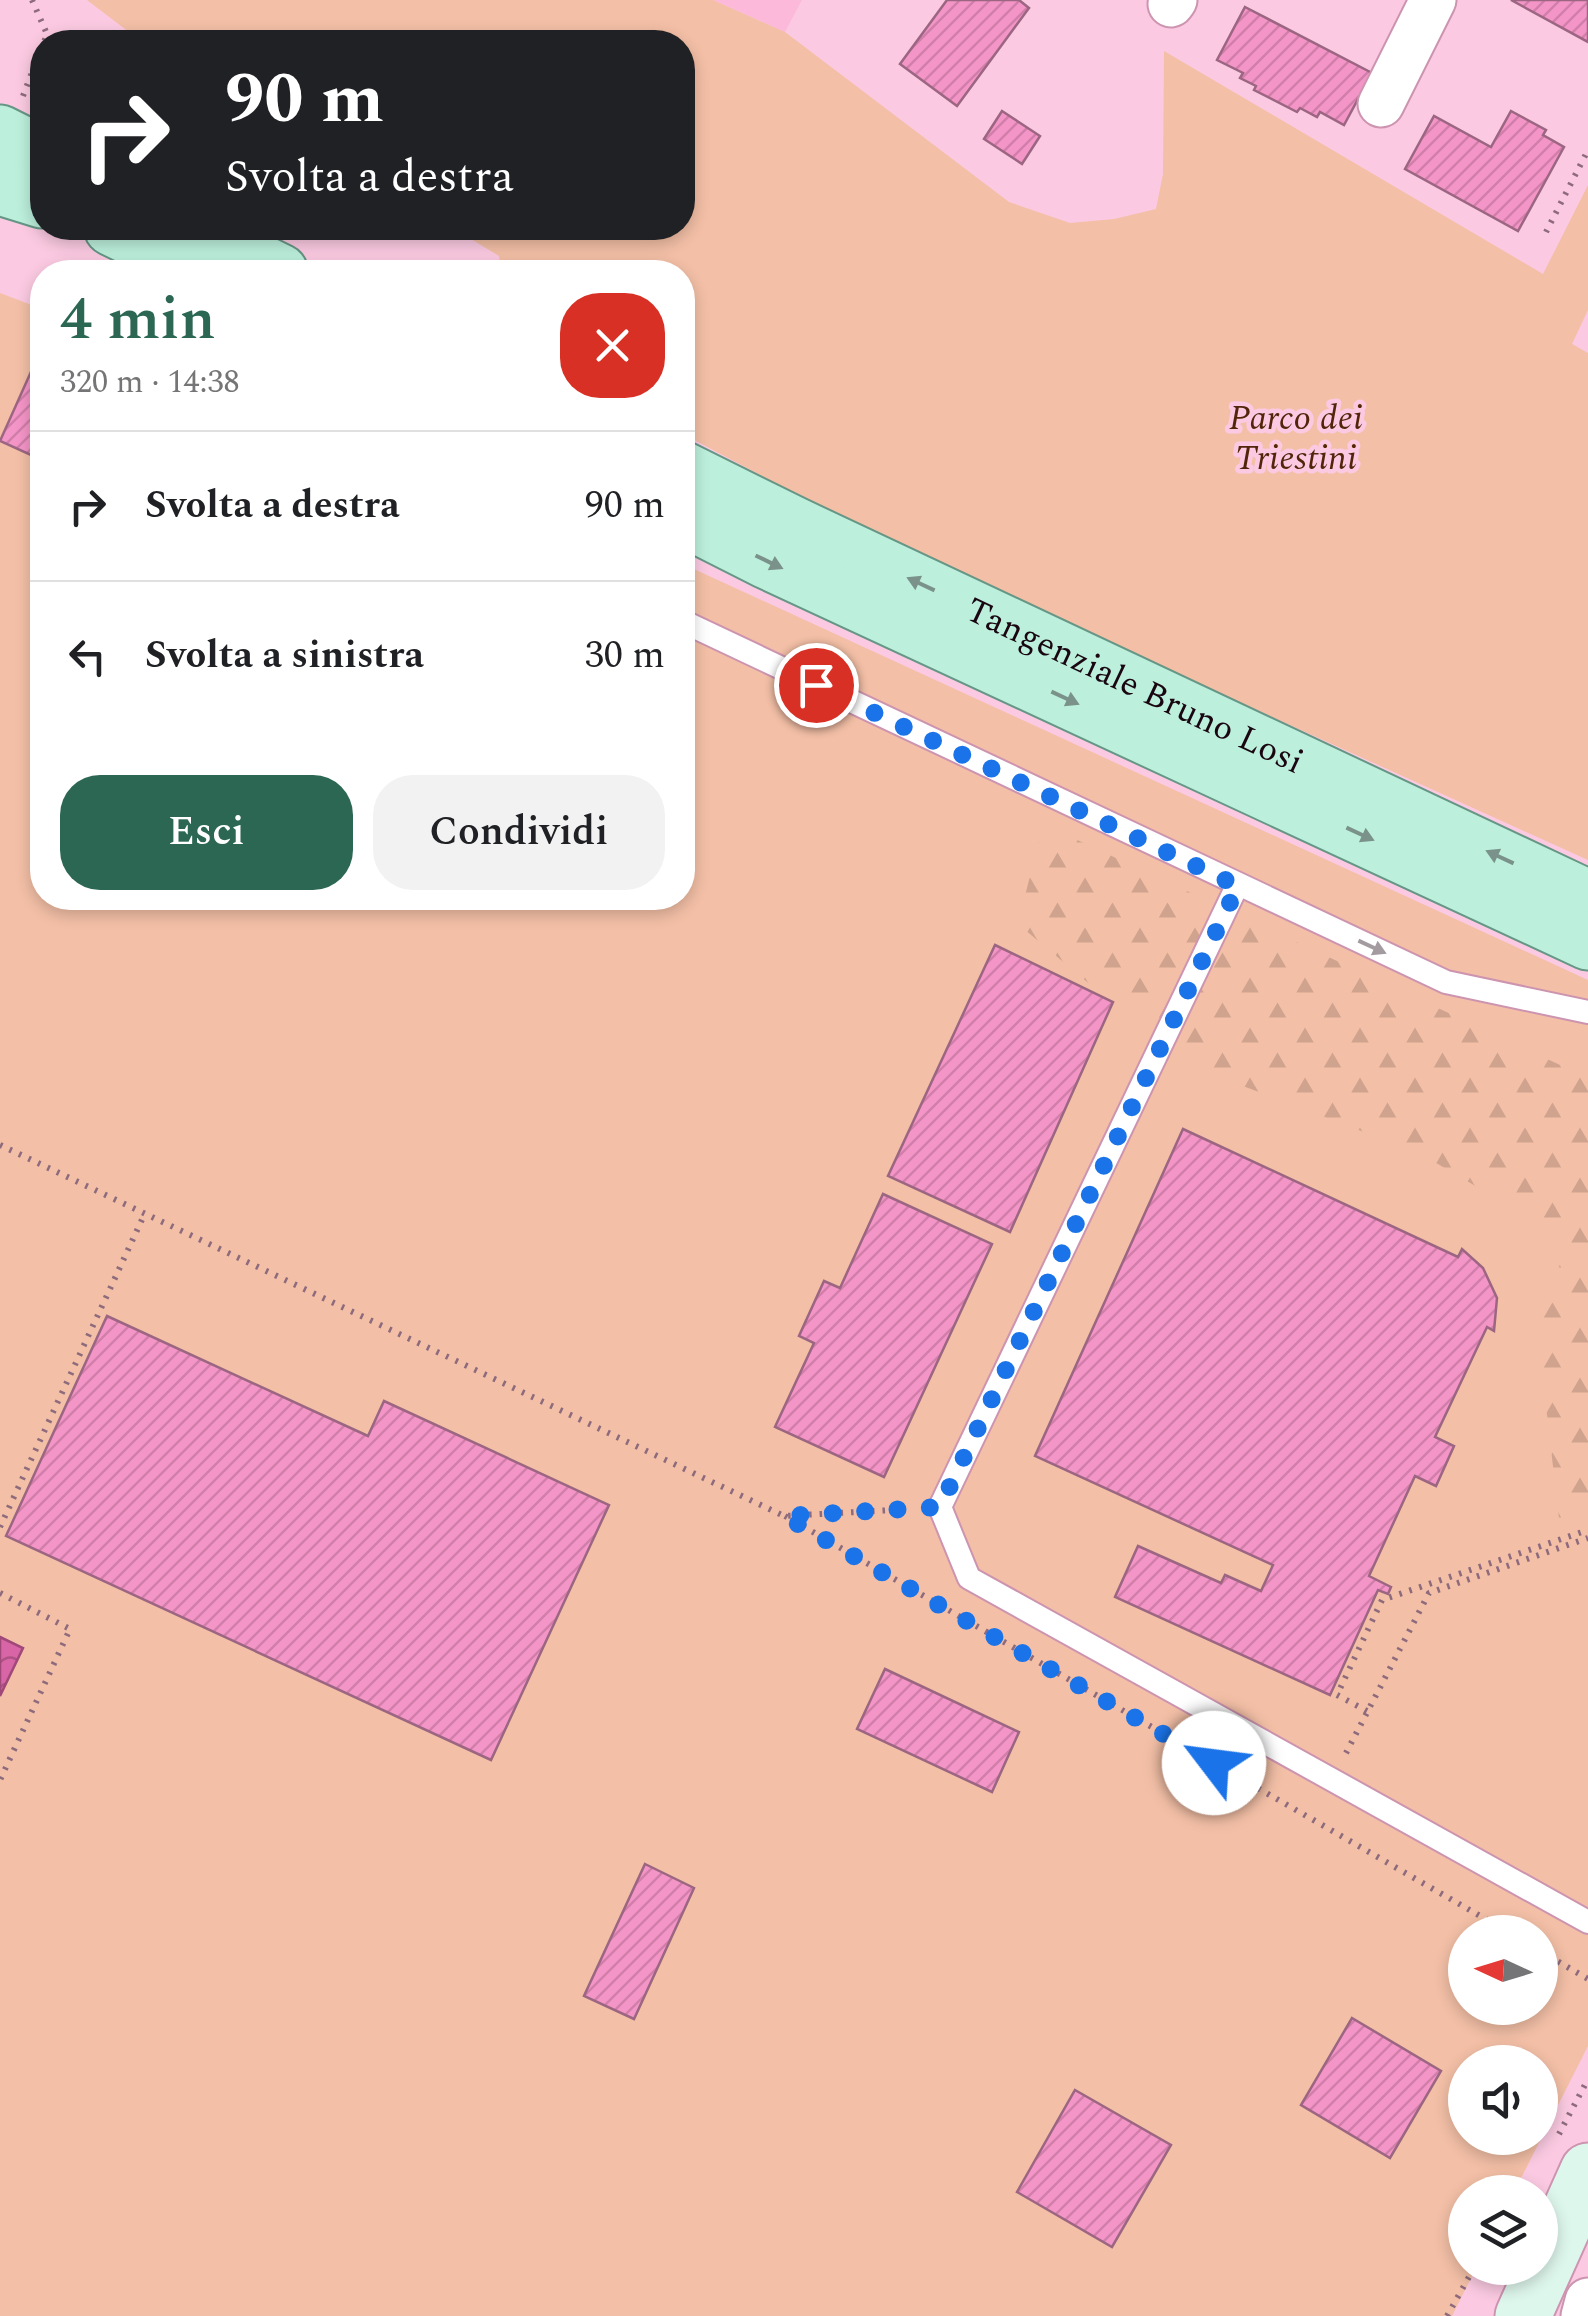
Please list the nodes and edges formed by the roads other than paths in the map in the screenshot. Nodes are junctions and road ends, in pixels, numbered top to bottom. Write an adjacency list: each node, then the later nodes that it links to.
1 (1432, 0): 2 (street)
2 (1381, 104)
3 (0, 132): 4 (main road)
4 (30, 148)
5 (0, 187): 6 (main road)
6 (30, 196)
7 (137, 240): 9 (main road)
8 (215, 240): 10 (main road)
9 (179, 260)
10 (256, 260)
11 (695, 475): 15 (main road, Tangenziale Bruno Losi, one-way to 11)
12 (695, 525): 16 (main road, Tangenziale Bruno Losi, one-way to 16)
13 (695, 627): 14 (lane)
14 (1238, 886): 17 (lane, one-way to 17); 18 (lane)
15 (1588, 898)
16 (1588, 942)
17 (1588, 1012)
18 (1588, 1922)
19 (1588, 2171): 21 (street)
20 (1588, 2300): 22 (street)
21 (1523, 2316)
22 (1584, 2316)

